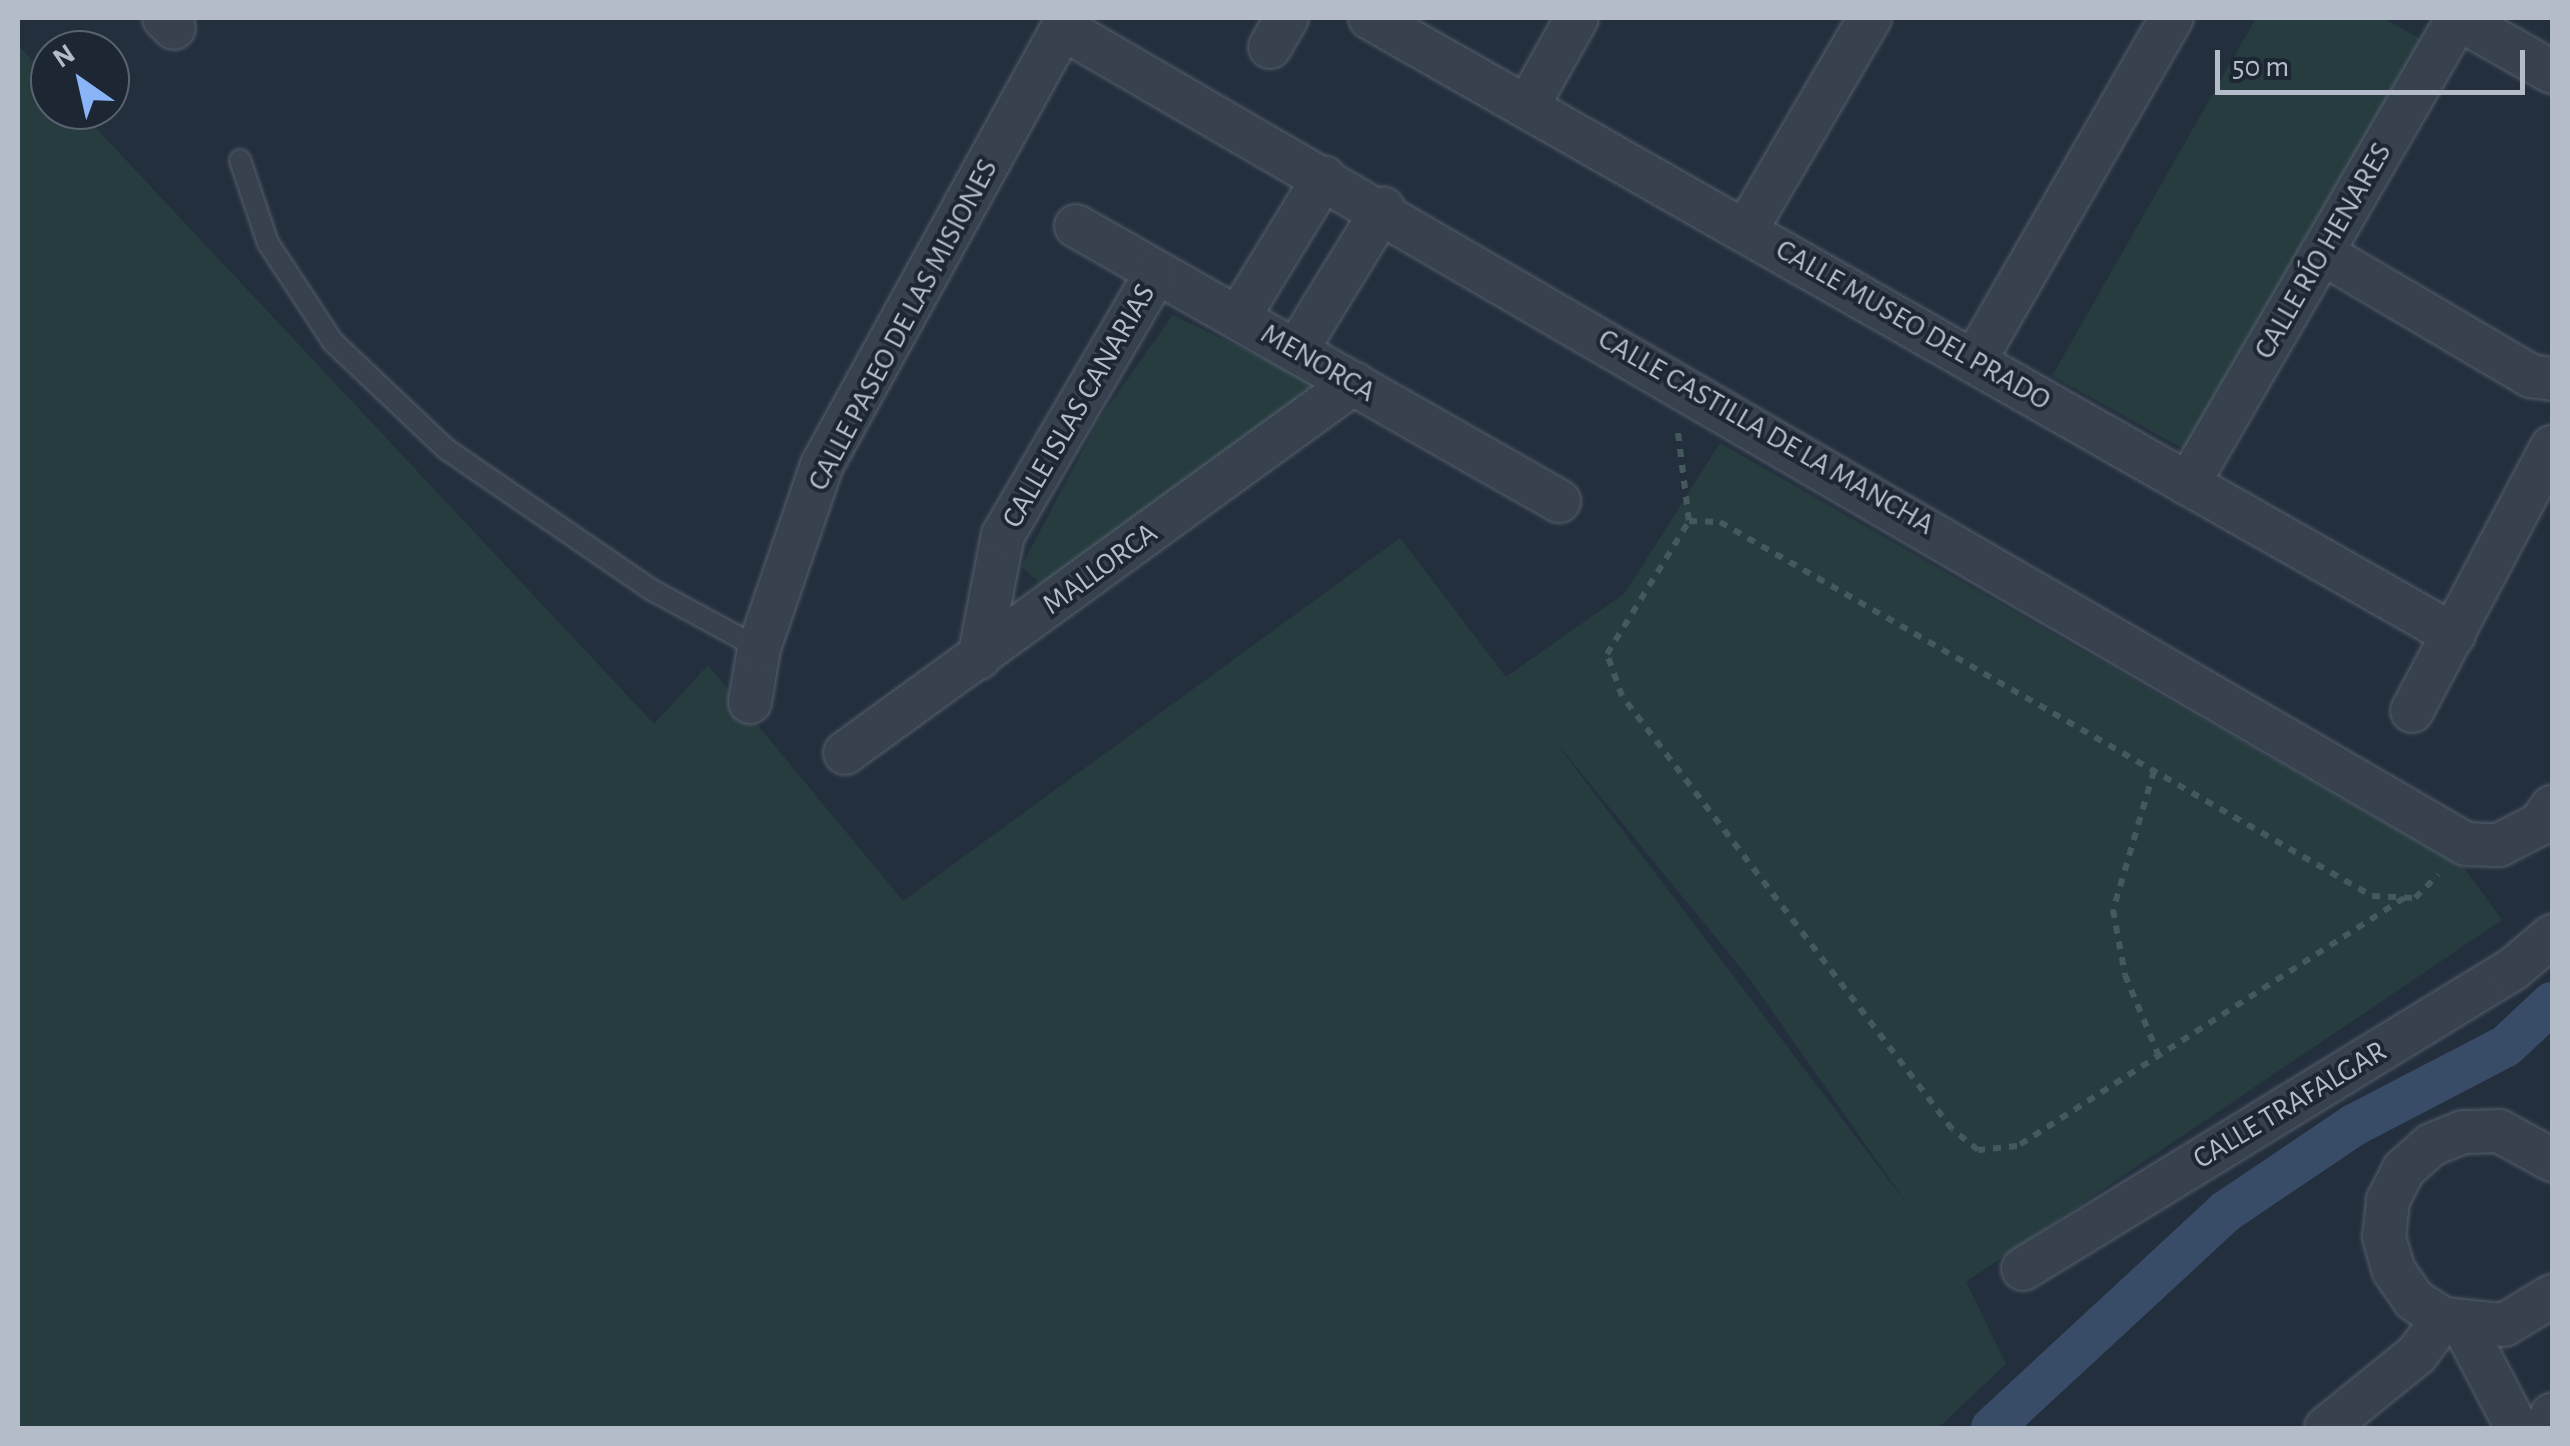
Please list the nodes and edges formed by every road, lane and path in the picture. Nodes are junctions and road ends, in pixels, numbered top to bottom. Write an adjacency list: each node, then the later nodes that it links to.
1 (1370, 18): 8 (street, CALLE MUSEO DEL PRADO)
2 (1577, 18): 8 (street)
3 (1870, 18): 13 (street)
4 (2172, 18): 18 (street)
5 (2457, 18): 7 (street); 14 (street, CALLE RÍO HENARES)
6 (1066, 23): 10 (street, CALLE CASTILLA DE LA MANCHA); 27 (street, CALLE PASEO DE LAS MISIONES)
7 (2552, 72)
8 (1527, 107): 13 (street, CALLE MUSEO DEL PRADO)
9 (240, 160): 27 (lane)
10 (1324, 177): 11 (street, CALLE CASTILLA DE LA MANCHA); 16 (street)
11 (1383, 210): 17 (street); 19 (street, CALLE CASTILLA DE LA MANCHA)
12 (1076, 226): 15 (street, MENORCA)
13 (1746, 230): 18 (street, CALLE MUSEO DEL PRADO)
14 (2322, 253): 21 (street); 23 (street, CALLE RÍO HENARES)
15 (1156, 273): 16 (street, MENORCA); 28 (street, CALLE ISLAS CANARIAS)
16 (1238, 318): 17 (street, MENORCA)
17 (1296, 351): 20 (street, MENORCA)
18 (1975, 360): 23 (street, CALLE MUSEO DEL PRADO)
19 (1670, 375): 25 (path); 34 (street, CALLE CASTILLA DE LA MANCHA)
20 (1354, 384): 24 (street, MENORCA); 28 (street, MALLORCA)
21 (2545, 388)
22 (2552, 447): 26 (street)
23 (2188, 484): 26 (street, CALLE MUSEO DEL PRADO)
24 (1558, 501)
25 (1690, 521): 32 (path); 37 (path)
26 (2454, 635): 30 (street)
27 (759, 648): 29 (street, CALLE PASEO DE LAS MISIONES)
28 (980, 658): 31 (street, MALLORCA)
29 (750, 702)
30 (2412, 710)
31 (845, 754)
32 (2154, 772): 35 (path); 37 (path)
33 (2552, 808): 34 (street)
34 (2466, 844): 35 (path)
35 (2404, 898): 37 (path)
36 (2552, 936): 39 (street, CALLE TRAFALGAR)
37 (2158, 1054)
38 (2552, 1160): 41 (street)
39 (2024, 1268)
40 (2552, 1296): 41 (street)
41 (2453, 1322): 43 (street); 44 (street)
42 (2552, 1416): 45 (street)
43 (2326, 1428)
44 (2517, 1428)
45 (2548, 1428)

